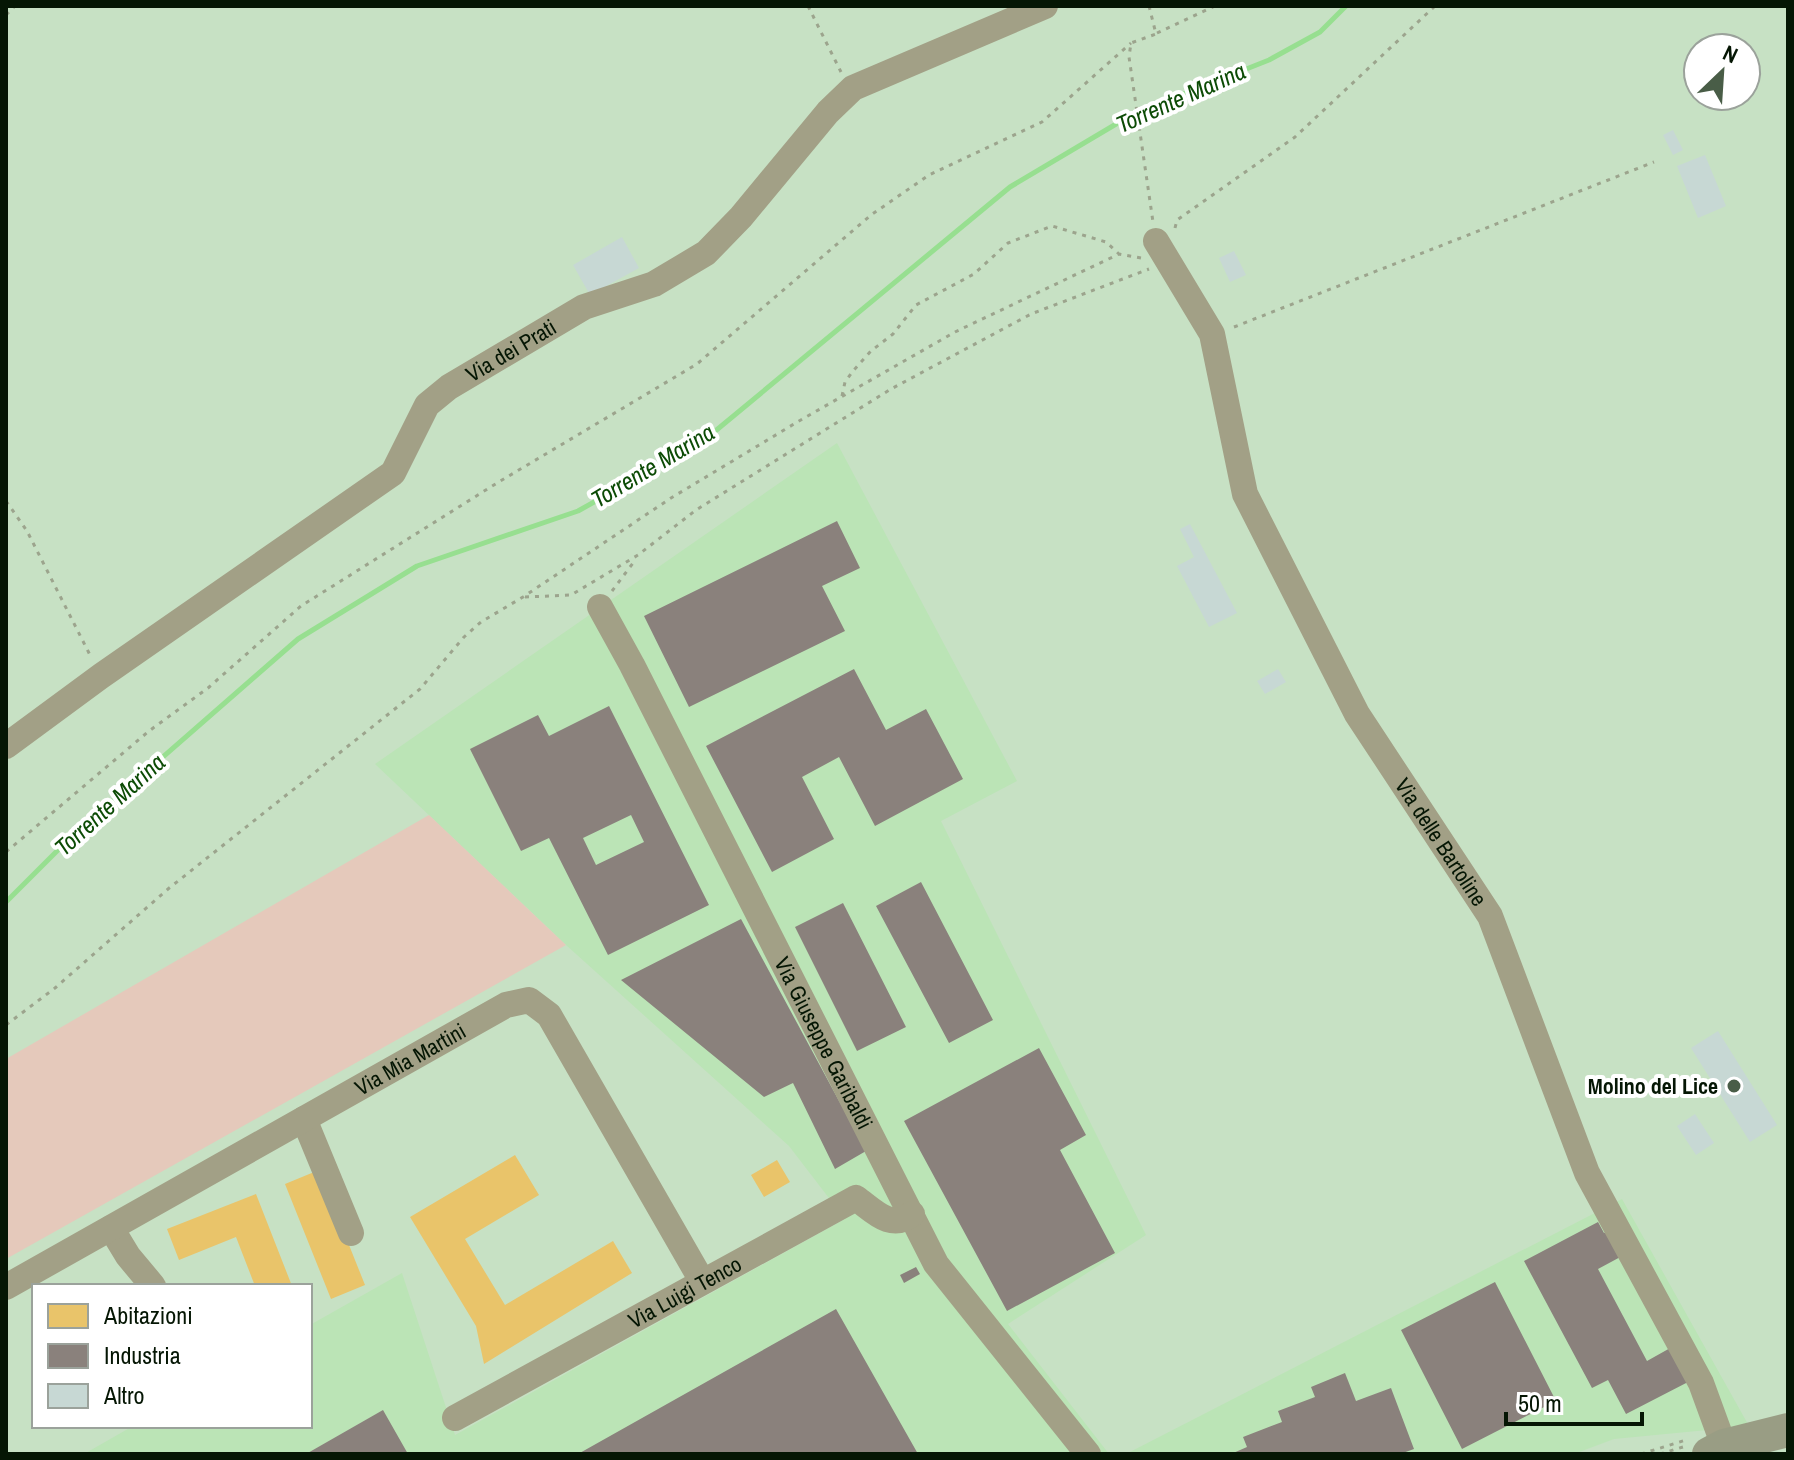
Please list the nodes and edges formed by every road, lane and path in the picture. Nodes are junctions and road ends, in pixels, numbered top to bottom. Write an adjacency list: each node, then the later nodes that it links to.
1 (15, 6): 7 (path)
2 (808, 6): 10 (path)
3 (1045, 6): 10 (street, Via dei Prati)
4 (1149, 6): 8 (path)
5 (1215, 6): 8 (path)
6 (1435, 6): 12 (path)
7 (6, 15)
8 (1156, 34): 9 (path)
9 (1131, 43): 12 (path); 22 (path)
10 (853, 88): 20 (street, Via dei Prati)
11 (1654, 162): 14 (path)
12 (1162, 252): 13 (path); 14 (street, Via delle Bartoline); 17 (path)
13 (1119, 254): 15 (path); 15 (path)
14 (1212, 334): 34 (street, Via delle Bartoline)
15 (842, 396): 18 (path)
16 (6, 501): 20 (path)
17 (638, 555): 18 (path); 19 (path)
18 (523, 597): 23 (path)
19 (600, 607): 25 (street, Via Giuseppe Garibaldi)
20 (101, 676): 21 (street, Via dei Prati)
21 (6, 746)
22 (6, 852)
23 (6, 1025)
24 (304, 1119): 26 (street, Via Mia Martini); 27 (street); 28 (street, Via Mia Martini)
25 (912, 1214): 28 (street, Via Luigi Tenco); 35 (street, Via Giuseppe Garibaldi)
26 (111, 1228): 29 (street); 30 (street, Via Mia Martini)
27 (351, 1233)
28 (702, 1281): 31 (street, Via Luigi Tenco)
29 (151, 1284)
30 (6, 1287)
31 (455, 1418)
32 (1788, 1430): 34 (main road)
33 (1788, 1439): 34 (main road)
34 (1727, 1451)
35 (1088, 1454)

